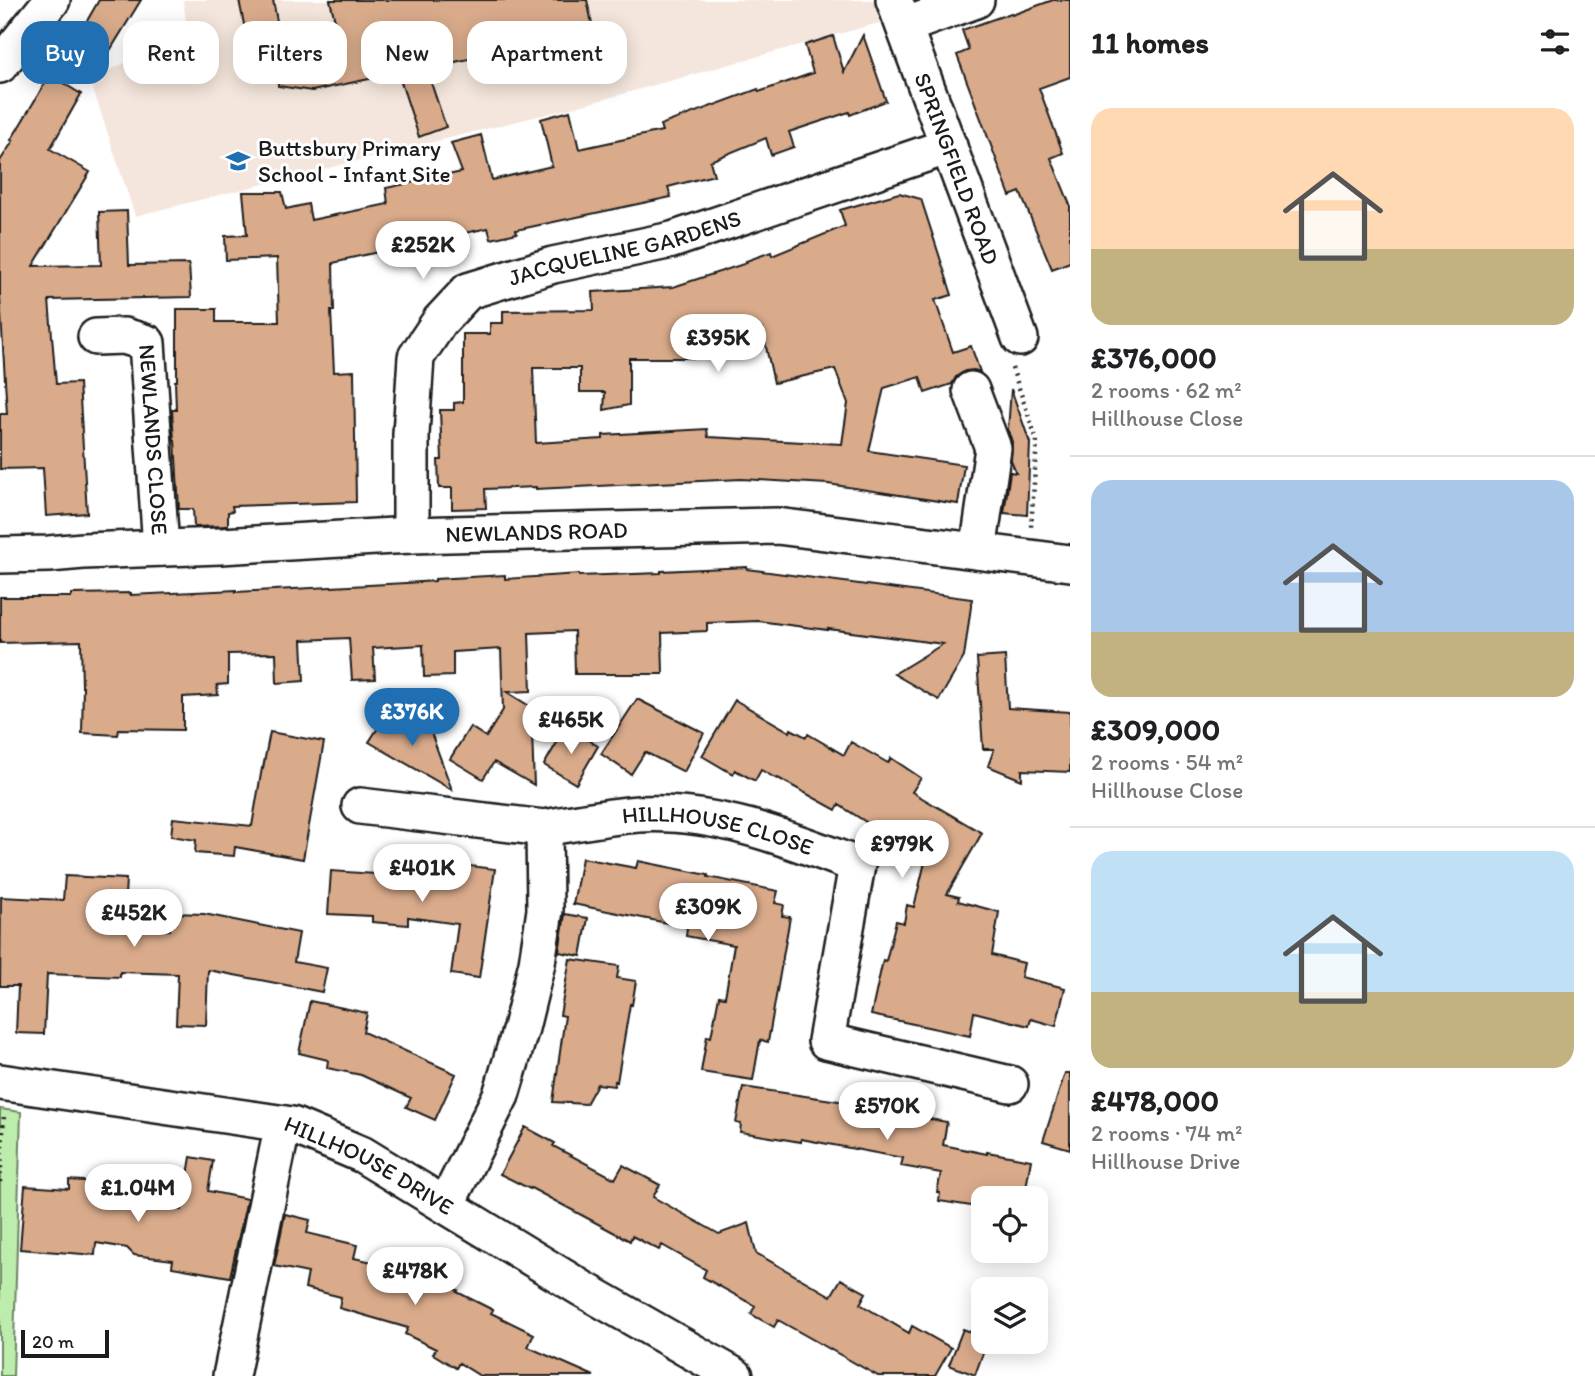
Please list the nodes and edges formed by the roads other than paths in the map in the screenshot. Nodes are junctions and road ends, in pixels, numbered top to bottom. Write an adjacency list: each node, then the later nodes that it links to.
1 (52, 0): 4 (street)
2 (976, 0): 3 (street)
3 (899, 13): 5 (street, SPRINGFIELD ROAD)
4 (0, 65)
5 (949, 146): 7 (street, SPRINGFIELD ROAD); 9 (street, JACQUELINE GARDENS)
6 (96, 337): 10 (street, NEWLANDS CLOSE)
7 (1020, 338)
8 (971, 390): 11 (street)
9 (411, 535): 10 (street, NEWLANDS ROAD); 11 (street, NEWLANDS ROAD)
10 (161, 548): 12 (street, NEWLANDS ROAD)
11 (978, 551): 13 (street, NEWLANDS ROAD)
12 (0, 555)
13 (1070, 563)
14 (360, 806): 15 (street, HILLHOUSE CLOSE)
15 (544, 828): 17 (street, HILLHOUSE CLOSE); 19 (street)
16 (3, 1082): 18 (street, HILLHOUSE DRIVE)
17 (1010, 1084)
18 (283, 1124): 19 (street, HILLHOUSE DRIVE); 20 (street)
19 (446, 1205): 21 (street, HILLHOUSE DRIVE)
20 (231, 1376)
21 (735, 1376)

